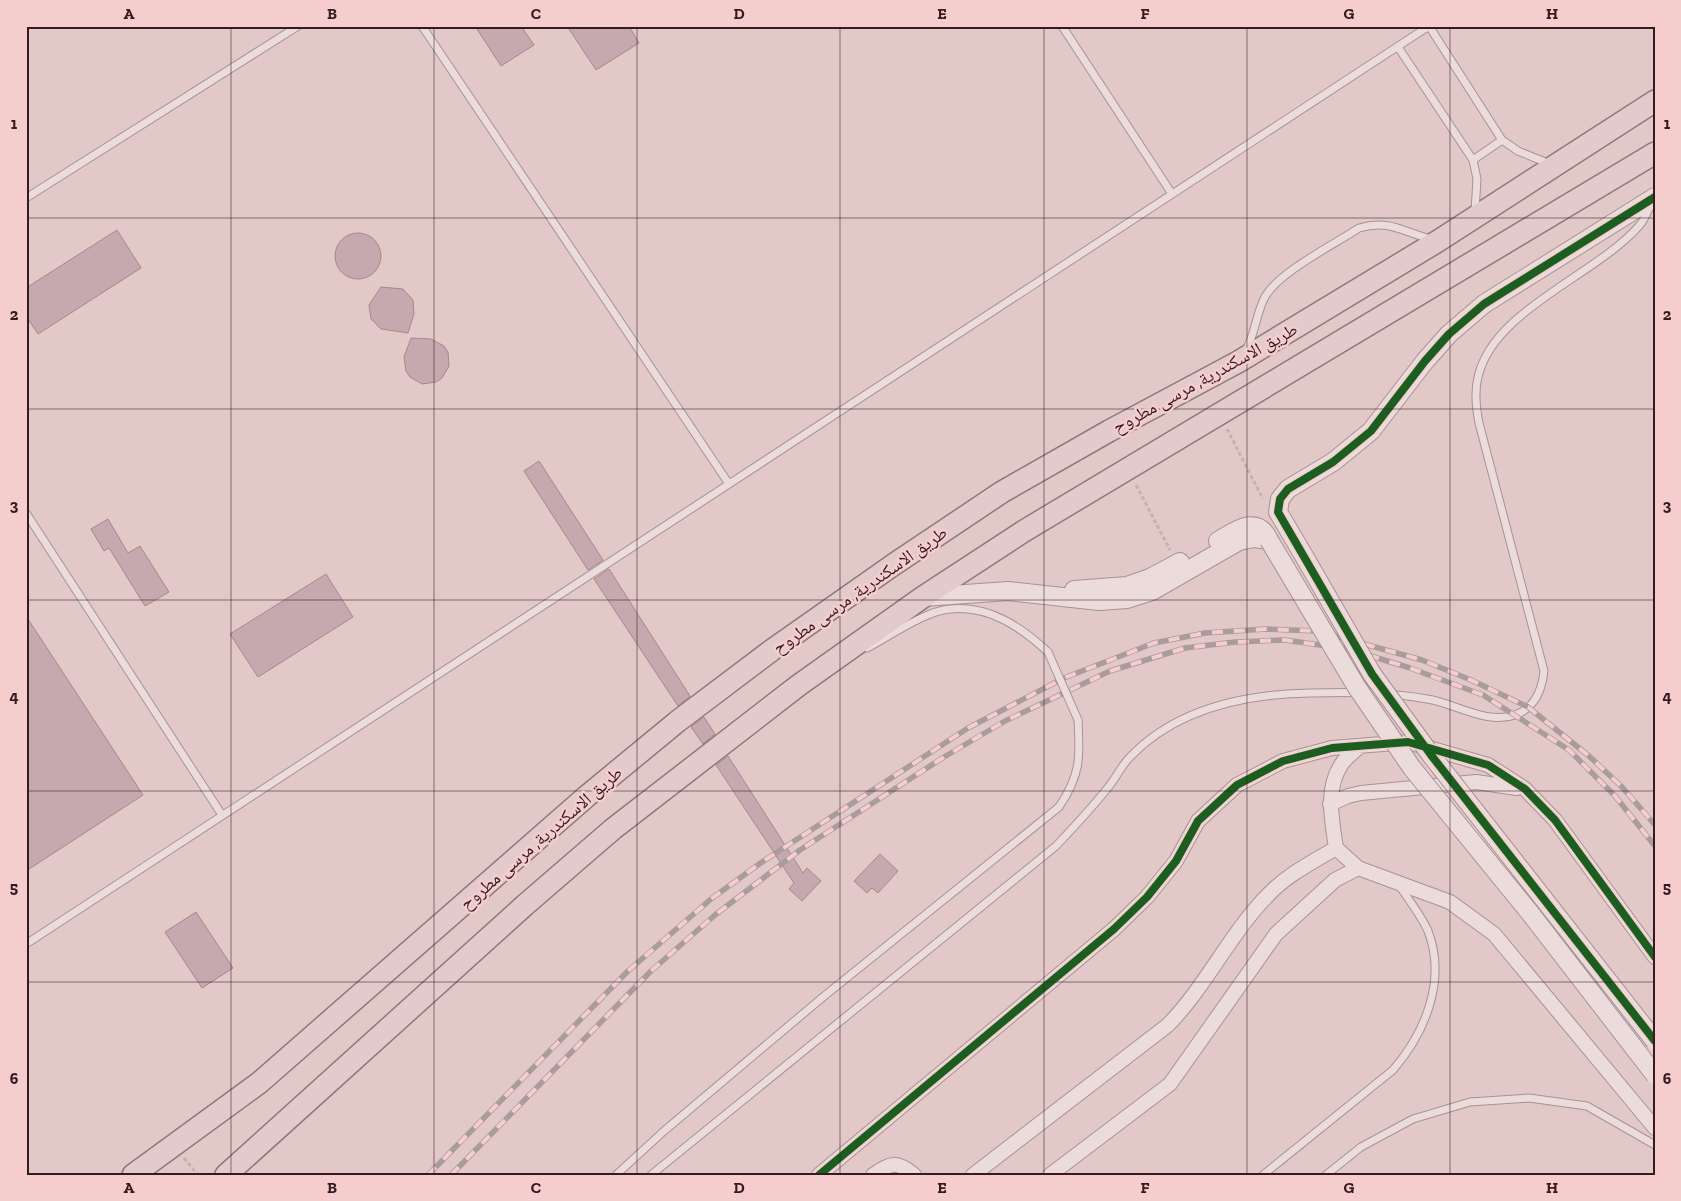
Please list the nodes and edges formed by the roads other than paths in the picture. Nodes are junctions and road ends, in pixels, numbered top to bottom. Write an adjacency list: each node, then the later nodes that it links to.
1 (298, 26): 13 (lane)
2 (422, 26): 17 (lane)
3 (1062, 26): 11 (lane)
4 (1429, 26): 5 (lane); 7 (lane)
5 (1398, 46): 9 (lane); 11 (lane)
6 (1655, 101): 10 (main road, طريق الاسكندرية, مرسى مطروح)
7 (1502, 140): 9 (lane); 10 (lane)
8 (1655, 153): 23 (main road, طريق الاسكندرية, مرسى مطروح)
9 (1472, 160): 14 (lane)
10 (1555, 165): 14 (main road, طريق الاسكندرية, مرسى مطروح)
11 (1172, 194): 17 (lane)
12 (1655, 197): 20 (street, bridge); 43 (lane)
13 (26, 198)
14 (1473, 219): 15 (main road, طريق الاسكندرية, مرسى مطروح)
15 (1438, 242): 16 (main road, طريق الاسكندرية, مرسى مطروح); 16 (lane)
16 (1238, 362): 40 (main road, طريق الاسكندرية, مرسى مطروح)
17 (729, 484): 28 (lane)
18 (26, 513): 28 (lane)
19 (1269, 540): 21 (street); 21 (street); 22 (street, bridge)
20 (1321, 582): 22 (street); 36 (street, bridge)
21 (1041, 593): 23 (street)
22 (1299, 594): 37 (street, bridge)
23 (923, 598): 24 (main road, طريق الاسكندرية, مرسى مطروح)
24 (799, 685): 41 (main road, طريق الاسكندرية, مرسى مطروح); 42 (lane, bridge)
25 (1360, 746): 26 (street); 27 (street); 44 (street)
26 (1525, 789): 27 (street); 32 (street)
27 (1330, 804): 29 (street)
28 (222, 815): 34 (lane)
29 (1336, 848): 30 (street); 47 (street)
30 (1358, 868): 31 (street); 48 (street)
31 (1399, 884): 38 (street); 49 (lane)
32 (1632, 925): 33 (lane); 35 (street)
33 (1655, 942)
34 (26, 944)
35 (1655, 957)
36 (1655, 1041)
37 (1655, 1075)
38 (1655, 1128)
39 (1655, 1145): 50 (lane)
40 (134, 1175)
41 (226, 1175)
42 (616, 1175)
43 (651, 1175)
44 (819, 1175)
45 (873, 1175): 46 (street)
46 (914, 1175)
47 (973, 1175)
48 (1050, 1175)
49 (1263, 1175)
50 (1326, 1175)

